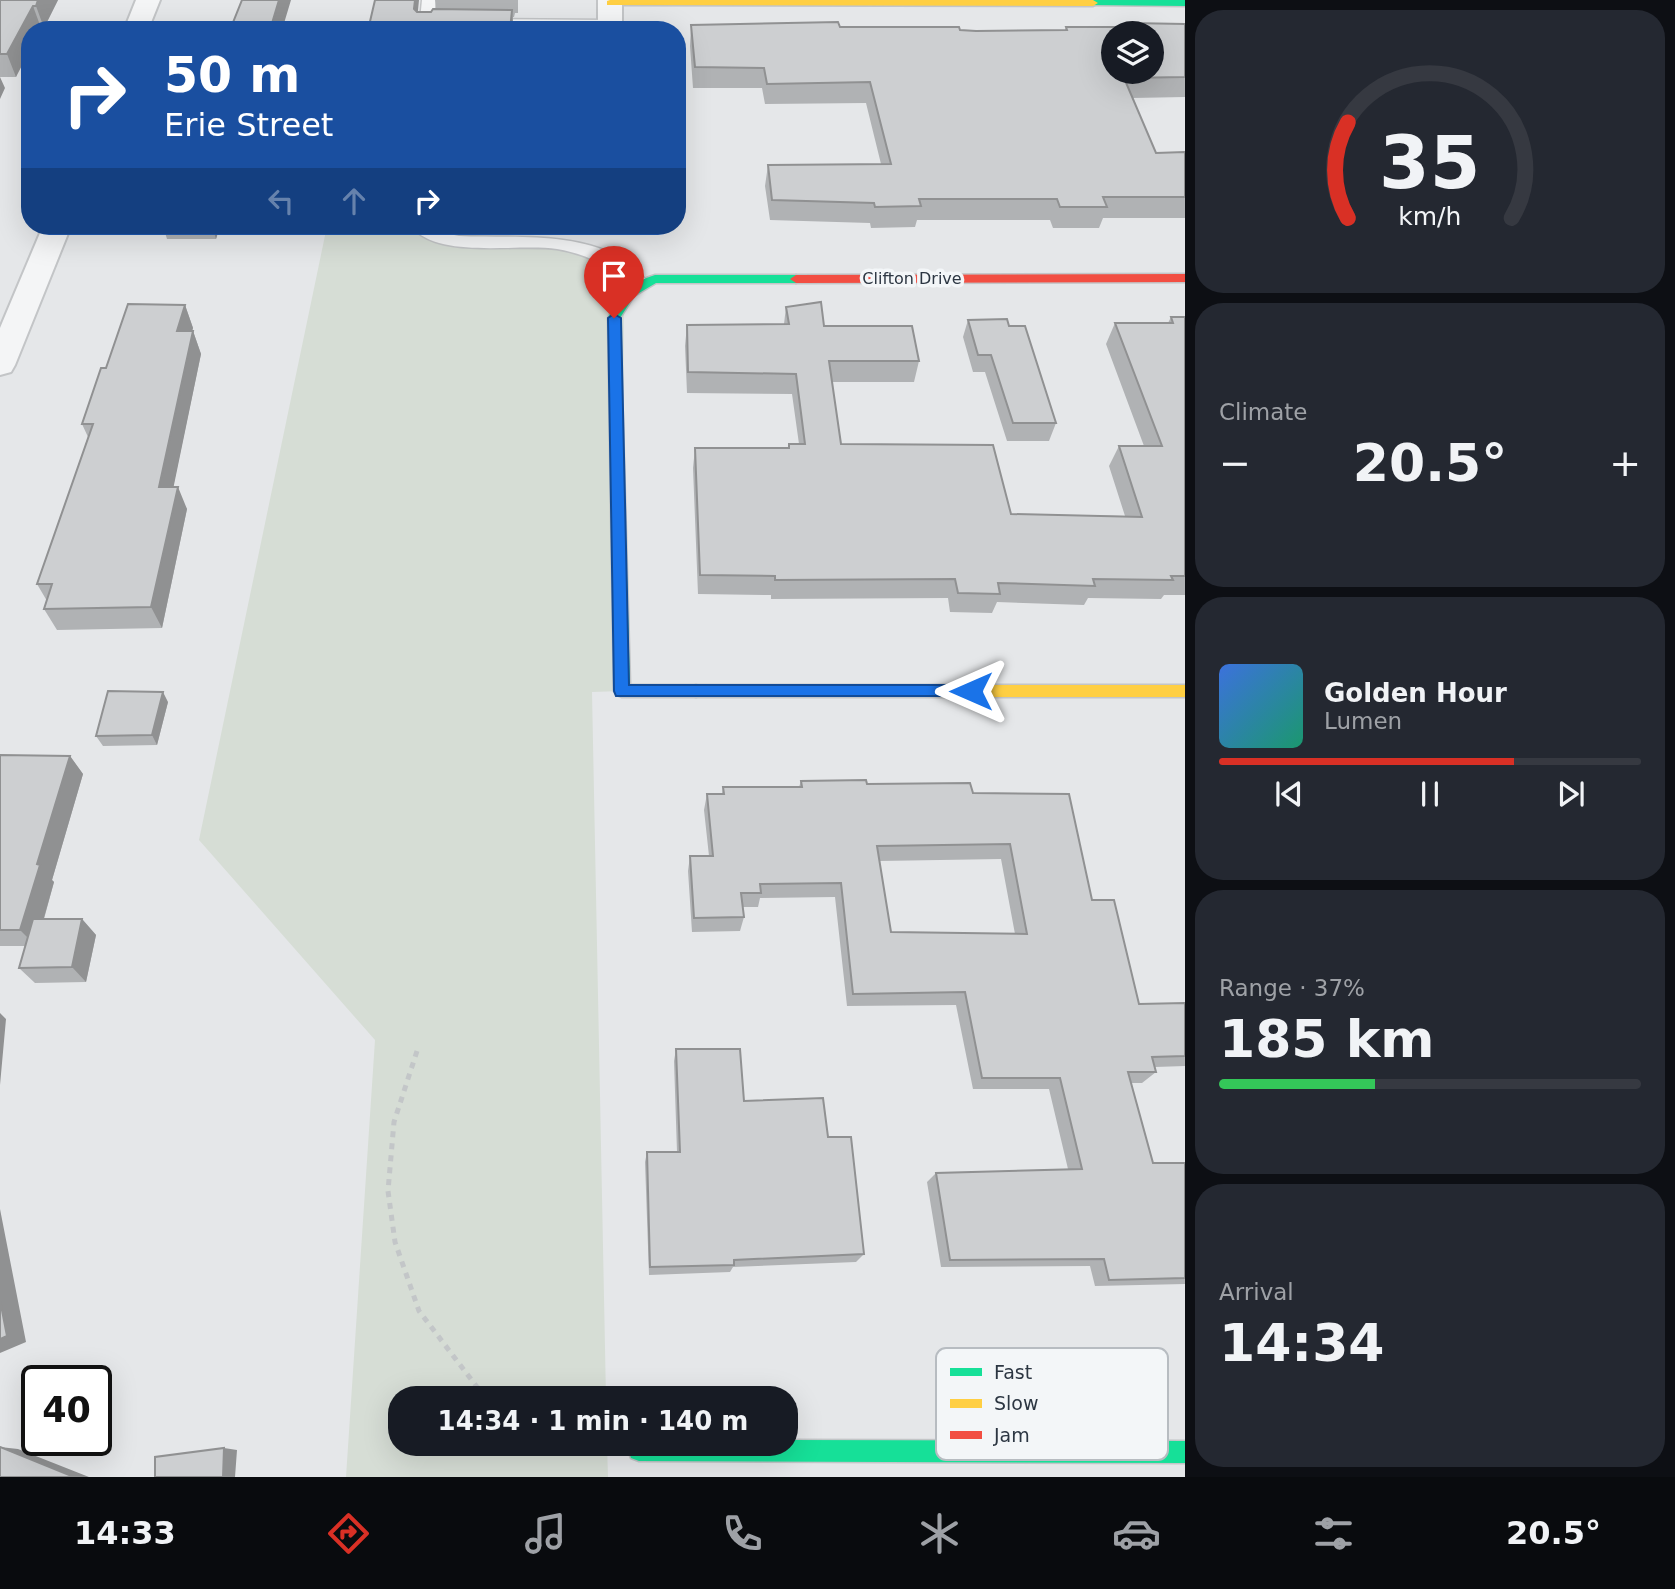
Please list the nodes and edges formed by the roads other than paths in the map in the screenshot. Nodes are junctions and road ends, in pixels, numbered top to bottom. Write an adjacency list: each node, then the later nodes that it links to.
1 (148, 0): 5 (street)
2 (429, 0): 6 (lane)
3 (1185, 3): 4 (street)
4 (610, 14): 7 (lane)
5 (140, 21)
6 (430, 21)
7 (502, 21)
8 (53, 235): 12 (street)
9 (436, 235): 11 (lane)
10 (1185, 278): 11 (street, Clifton Drive)
11 (639, 283): 13 (street)
12 (0, 365)
13 (1185, 691)
14 (798, 1451): 15 (street)
15 (936, 1451)

